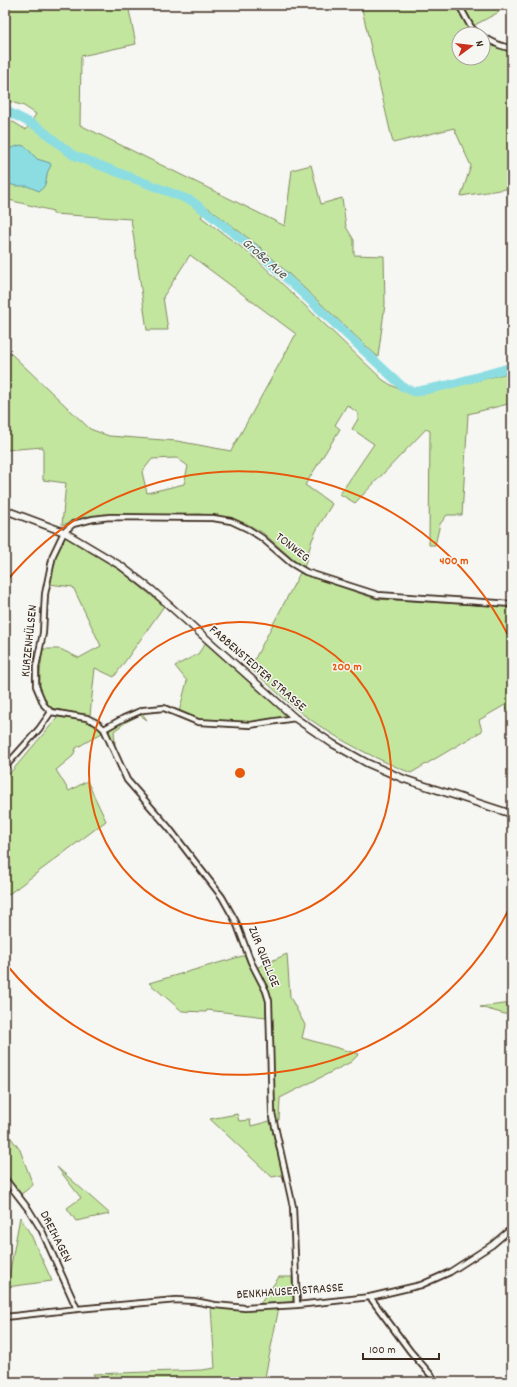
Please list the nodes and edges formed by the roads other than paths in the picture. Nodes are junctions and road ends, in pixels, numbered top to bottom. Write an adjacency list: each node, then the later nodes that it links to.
1 (459, 5): 2 (street)
2 (470, 26)
3 (491, 41): 4 (street)
4 (512, 49)
5 (5, 510): 6 (street, FABBENSTEDTER STRASSE)
6 (64, 532): 7 (street, TONWEG); 8 (street, KURZENHÜLSEN); 9 (street, FABBENSTEDTER STRASSE)
7 (512, 604)
8 (51, 712): 10 (street); 11 (street)
9 (294, 718): 10 (street); 12 (street, FABBENSTEDTER STRASSE)
10 (104, 729): 16 (street, ZUR QUELLGE)
11 (5, 767)
12 (512, 814)
13 (5, 1179): 17 (street, DREIHAGEN)
14 (512, 1228): 15 (street, BENKHAUSER STRASSE)
15 (370, 1297): 16 (street, BENKHAUSER STRASSE); 19 (street)
16 (297, 1305): 17 (street, BENKHAUSER STRASSE)
17 (77, 1308): 18 (street, BENKHAUSER STRASSE)
18 (5, 1317)
19 (438, 1382)

